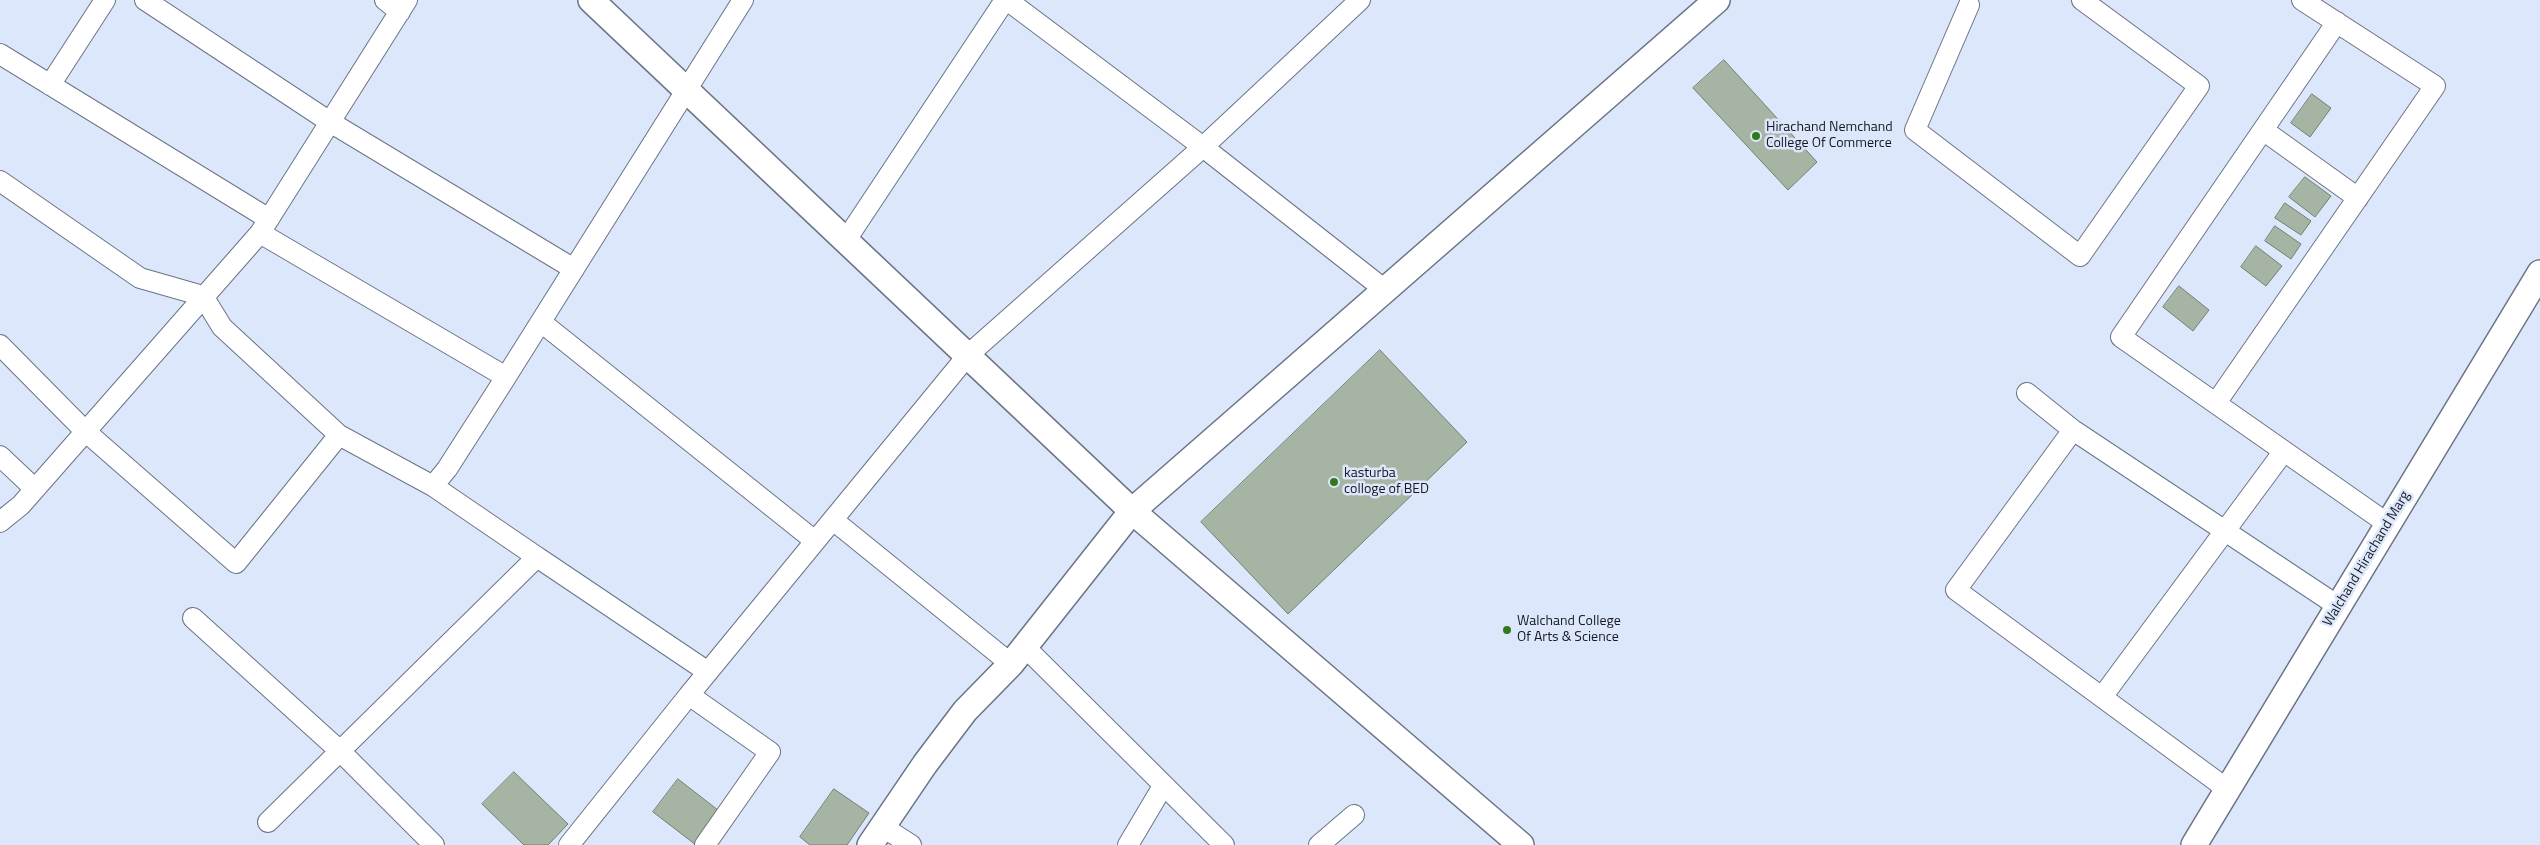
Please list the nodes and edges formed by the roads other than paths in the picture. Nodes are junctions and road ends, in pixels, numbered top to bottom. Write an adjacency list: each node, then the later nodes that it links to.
1 (105, 0): 14 (street)
2 (145, 0): 16 (street)
3 (591, 0): 15 (street)
4 (743, 0): 15 (street)
5 (1006, 0): 18 (street); 22 (street)
6 (1360, 0): 18 (street)
7 (1717, 0): 25 (street)
8 (2082, 0): 11 (street)
9 (2302, 0): 12 (street)
10 (397, 4): 16 (street)
11 (1969, 5)
12 (2336, 22): 17 (street); 20 (street)
13 (0, 54): 14 (street)
14 (50, 85): 21 (street)
15 (686, 90): 22 (street); 23 (street)
16 (330, 122): 21 (street); 23 (street)
17 (2263, 130): 20 (street); 32 (street)
18 (1203, 147): 25 (street); 29 (street)
19 (0, 181): 26 (street)
20 (2358, 198): 32 (street)
21 (265, 226): 26 (street); 30 (street)
22 (846, 240): 29 (street)
23 (574, 269): 27 (street)
24 (2540, 273): 43 (street, Walchand Hirachand Marg)
25 (1385, 290): 40 (street)
26 (203, 296): 34 (street); 35 (street)
27 (541, 322): 30 (street); 45 (street)
28 (0, 345): 34 (street)
29 (968, 355): 40 (street); 41 (street)
30 (506, 377): 38 (street)
31 (2027, 393): 33 (street)
32 (2216, 403): 36 (street)
33 (2074, 430): 44 (street); 52 (street)
34 (85, 431): 35 (street); 39 (street)
35 (339, 435): 38 (street)
36 (2284, 451): 43 (street); 44 (street)
37 (0, 456): 39 (street)
38 (434, 486): 46 (street)
39 (36, 488): 42 (street)
40 (1132, 511): 49 (street); 66 (street)
41 (833, 520): 45 (street); 49 (street)
42 (0, 522)
43 (2388, 524): 47 (street, Walchand Hirachand Marg)
44 (2225, 531): 47 (street); 52 (street)
45 (815, 541): 50 (street)
46 (537, 557): 50 (street); 53 (street)
47 (2338, 606): 55 (street, Walchand Hirachand Marg)
48 (193, 618): 53 (street)
49 (1018, 656): 54 (street); 58 (street)
50 (708, 672): 51 (street)
51 (689, 695): 60 (street); 61 (street)
52 (2102, 697): 55 (street)
53 (340, 751): 57 (street); 59 (street)
54 (1163, 786): 63 (street); 64 (street)
55 (2228, 789): 67 (street, Walchand Hirachand Marg)
56 (1354, 815): 65 (street)
57 (268, 822)
58 (877, 836): 62 (street)
59 (434, 845)
60 (569, 845)
61 (705, 845)
62 (911, 845)
63 (1128, 845)
64 (1224, 845)
65 (1319, 845)
66 (1521, 845)
67 (2194, 845)

